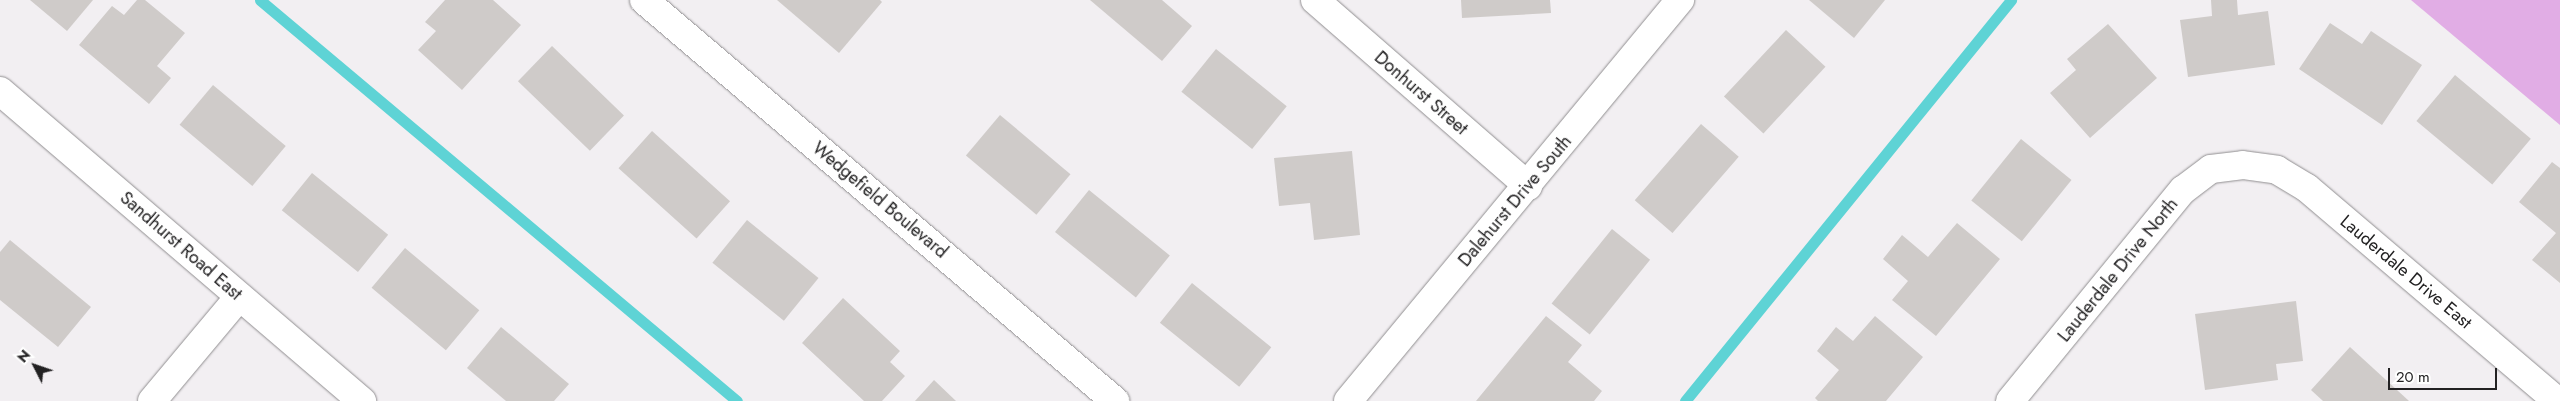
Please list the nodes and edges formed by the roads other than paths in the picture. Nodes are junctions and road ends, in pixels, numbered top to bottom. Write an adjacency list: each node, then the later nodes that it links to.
1 (644, 0): 10 (street, Wedgefield Boulevard)
2 (1314, 0): 6 (street, Donhurst Street)
3 (1680, 0): 6 (street, Dalehurst Drive South)
4 (0, 91): 7 (street, Sandhurst Road East)
5 (2243, 165): 12 (street, Lauderdale Drive North); 13 (street, Lauderdale Drive East)
6 (1528, 186): 11 (street, Dalehurst Drive South)
7 (240, 297): 8 (street); 9 (street, Sandhurst Road East)
8 (152, 401)
9 (362, 401)
10 (1116, 401)
11 (1348, 401)
12 (2010, 401)
13 (2558, 401)

